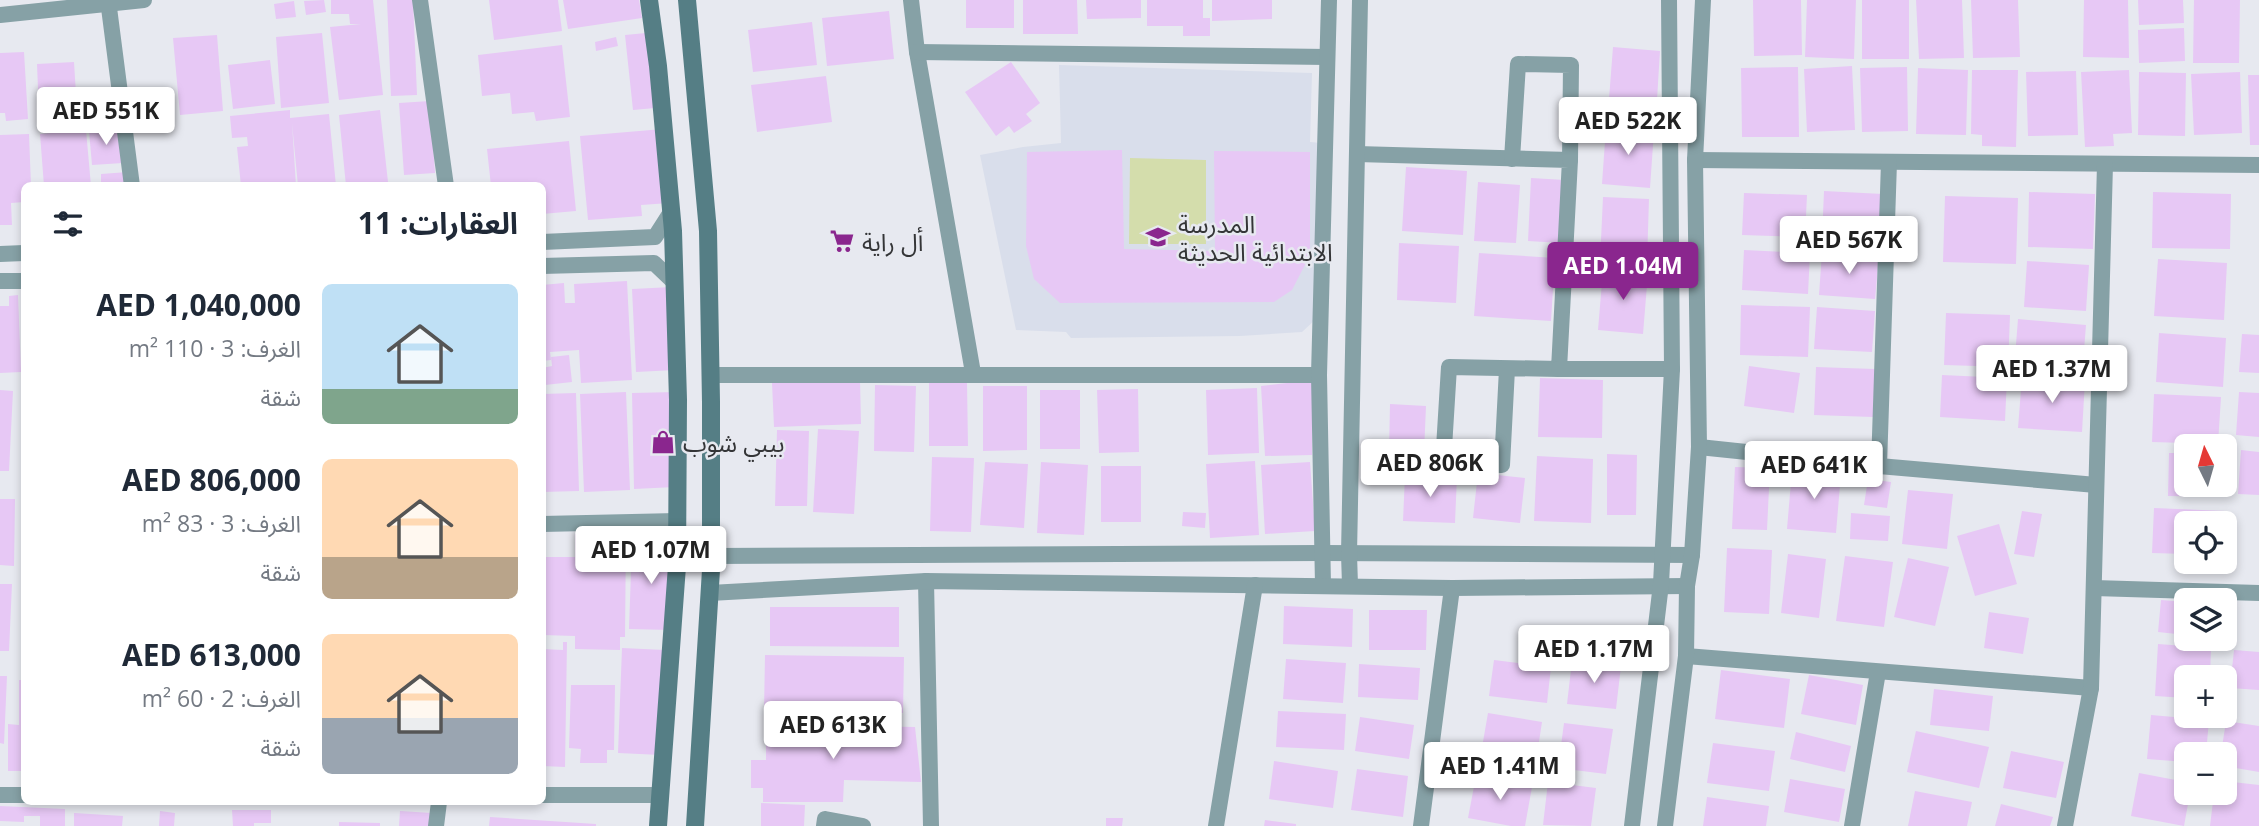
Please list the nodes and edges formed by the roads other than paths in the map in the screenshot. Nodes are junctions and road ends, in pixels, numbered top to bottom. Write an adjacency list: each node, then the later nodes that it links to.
1 (144, 0): 10 (street)
2 (420, 0): 22 (street)
3 (649, 0): 23 (main road)
4 (687, 0): 36 (main road)
5 (911, 0): 12 (street)
6 (1329, 0): 13 (street)
7 (1360, 0): 14 (street)
8 (1669, 0): 33 (street)
9 (1703, 0): 17 (street)
10 (108, 2): 11 (street); 21 (street)
11 (0, 15)
12 (917, 52): 13 (street); 34 (street)
13 (1327, 57): 35 (street)
14 (1357, 154): 15 (street); 43 (street)
15 (1513, 159): 16 (street); 16 (street)
16 (1570, 160): 32 (street)
17 (1695, 160): 18 (street); 37 (street)
18 (1889, 162): 19 (street); 38 (street)
19 (2105, 164): 20 (street); 39 (street)
20 (2259, 165)
21 (131, 182)
22 (445, 182)
23 (671, 212): 24 (street); 30 (main road)
24 (546, 242)
25 (21, 253): 26 (street)
26 (0, 254)
27 (546, 266): 30 (street)
28 (0, 281): 29 (street)
29 (21, 281)
30 (675, 283): 40 (main road)
31 (1507, 369): 31 (street); 32 (street)
32 (1559, 369): 33 (street)
33 (1672, 369): 44 (street)
34 (973, 373): 35 (street); 36 (street)
35 (1319, 374): 42 (street)
36 (710, 375): 46 (main road)
37 (1699, 447): 38 (street); 45 (street)
38 (1879, 466): 39 (street)
39 (2096, 485): 54 (street)
40 (677, 520): 41 (street); 63 (main road)
41 (546, 524)
42 (1322, 553): 43 (street); 46 (street); 50 (street)
43 (1349, 554): 44 (street); 51 (street)
44 (1661, 554): 45 (street); 48 (street)
45 (1692, 555): 52 (street)
46 (711, 556): 55 (main road)
47 (926, 581): 49 (street); 55 (street); 70 (street)
48 (1661, 584): 52 (street); 53 (street); 73 (street)
49 (1255, 585): 50 (street); 71 (street)
50 (1323, 585): 51 (street)
51 (1350, 585): 53 (street)
52 (1687, 586): 57 (street)
53 (1452, 588): 72 (street)
54 (2094, 589): 56 (street); 59 (street)
55 (710, 593): 67 (main road)
56 (2259, 593)
57 (1686, 656): 58 (street); 74 (street)
58 (1878, 671): 59 (street); 75 (street)
59 (2091, 688): 76 (street)
60 (0, 795): 61 (street)
61 (21, 795)
62 (546, 795): 63 (street)
63 (660, 795): 66 (main road)
64 (439, 805): 65 (street)
65 (436, 826)
66 (658, 826)
67 (695, 826)
68 (824, 826): 69 (street)
69 (863, 826)
70 (931, 826)
71 (1216, 826)
72 (1421, 826)
73 (1632, 826)
74 (1665, 826)
75 (1852, 826)
76 (2065, 826)

